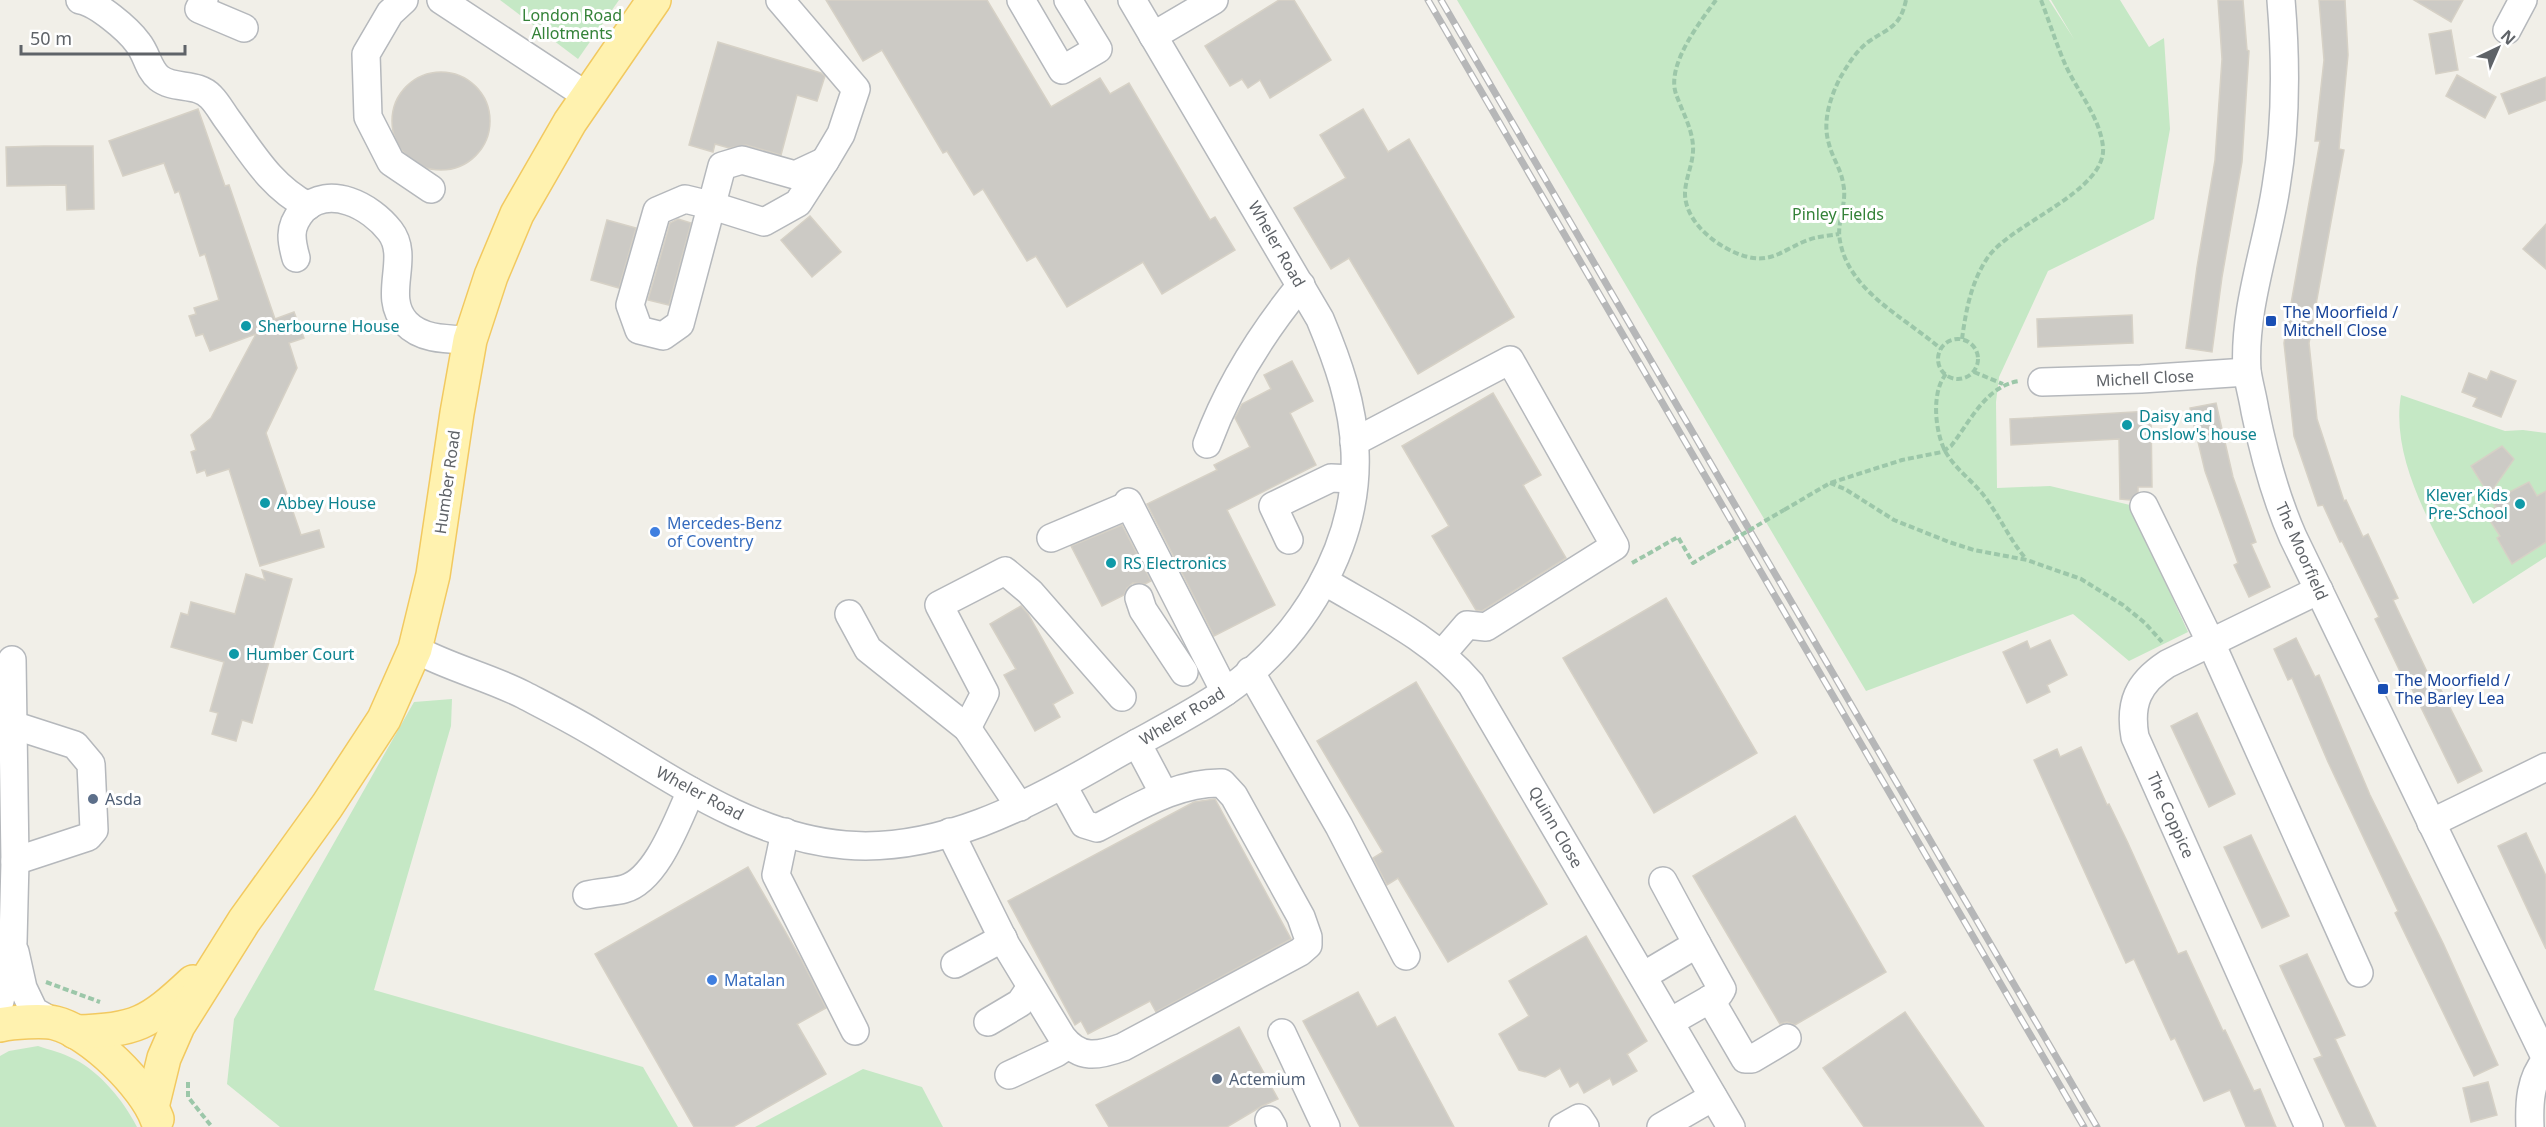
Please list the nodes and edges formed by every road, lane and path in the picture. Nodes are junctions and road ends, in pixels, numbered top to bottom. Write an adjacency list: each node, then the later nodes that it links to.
1 (80, 0): 24 (street)
2 (404, 0): 22 (street)
3 (441, 0): 20 (street)
4 (654, 0): 20 (main road, Humber Road)
5 (780, 0): 21 (street)
6 (1021, 0): 16 (street)
7 (1132, 0): 19 (street, Wheler Road)
8 (1214, 0): 19 (street)
9 (1716, 0): 25 (path)
10 (1905, 0): 25 (path)
11 (2041, 0): 28 (path)
12 (2281, 0): 32 (street, The Moorfield)
13 (2523, 0): 18 (street)
14 (1069, 1): 16 (street); 16 (street)
15 (196, 3): 17 (street)
16 (1035, 24)
17 (244, 28)
18 (2507, 30)
19 (1153, 36): 27 (street, Wheler Road)
20 (587, 96): 29 (main road, Humber Road)
21 (825, 161): 23 (street); 23 (street)
22 (431, 189)
23 (710, 205): 23 (street)
24 (308, 206): 26 (street); 29 (street)
25 (1839, 234): 30 (path)
26 (296, 258)
27 (1301, 285): 36 (street, Wheler Road); 37 (street)
28 (1962, 339): 30 (path); 31 (path)
29 (470, 340): 51 (main road, Humber Road)
30 (1941, 349): 33 (path)
31 (1974, 372): 33 (path); 35 (path)
32 (2247, 372): 34 (street, Michell Close); 47 (street, The Moorfield)
33 (1946, 374): 38 (path)
34 (2042, 382): 35 (path)
35 (2004, 384): 38 (path)
36 (1354, 442): 39 (street, Wheler Road); 52 (street)
37 (1207, 444)
38 (1944, 450): 40 (path); 45 (path)
39 (1353, 478): 43 (street); 46 (street, Wheler Road)
40 (1830, 483): 44 (path, bridge); 45 (path)
41 (2144, 506): 50 (street)
42 (1051, 538): 48 (street)
43 (1289, 540)
44 (1710, 553)
45 (2026, 560): 54 (path)
46 (1324, 581): 52 (street, Quinn Close); 55 (street, Wheler Road)
47 (2319, 590): 50 (street, The Coppice); 67 (street, The Moorfield)
48 (1175, 595): 56 (street); 57 (street)
49 (849, 614): 59 (street)
50 (2211, 643): 54 (street, The Coppice); 79 (street)
51 (415, 650): 64 (street, Wheler Road); 76 (main road, Humber Road)
52 (1442, 654): 80 (street, Quinn Close)
53 (12, 660): 60 (street)
54 (2175, 660): 103 (street, The Coppice)
55 (1250, 671): 57 (street, Wheler Road); 77 (street)
56 (1184, 672)
57 (1225, 692): 61 (street, Wheler Road)
58 (1122, 697): 59 (street)
59 (967, 728): 66 (street)
60 (9, 742): 70 (street); 70 (street)
61 (1137, 743): 63 (street, Wheler Road); 65 (street)
62 (2546, 767): 67 (street)
63 (1063, 786): 65 (street); 66 (street, Wheler Road)
64 (691, 790): 68 (street, Wheler Road); 72 (street)
65 (1164, 794): 91 (street)
66 (1020, 807): 69 (street, Wheler Road)
67 (2431, 824): 92 (street, The Moorfield)
68 (785, 832): 69 (street, Wheler Road); 88 (street)
69 (950, 832): 73 (street)
70 (10, 842): 74 (street)
71 (1663, 880): 75 (street)
72 (587, 895)
73 (1003, 938): 78 (street); 81 (street)
74 (14, 942): 83 (street); 87 (street)
75 (1697, 944): 80 (street); 82 (street)
76 (222, 955): 87 (main road, Humber Road); 96 (main road, Humber Road)
77 (1406, 956)
78 (955, 964)
79 (2359, 973)
80 (1643, 976): 85 (street, Quinn Close)
81 (1031, 987): 84 (street); 91 (street)
82 (1710, 999): 85 (street); 90 (street)
83 (0, 1001)
84 (988, 1022)
85 (1670, 1022): 95 (street, Quinn Close)
86 (0, 1025): 87 (main road, Humber Road)
87 (65, 1027): 96 (main road)
88 (855, 1031)
89 (1282, 1033): 98 (street)
90 (1787, 1038)
91 (1068, 1045): 93 (street)
92 (2546, 1059): 104 (street, The Moorfield)
93 (1009, 1075)
94 (187, 1079): 97 (path)
95 (1713, 1097): 101 (street); 102 (street, Quinn Close)
96 (156, 1117)
97 (212, 1127)
98 (1326, 1127)
99 (1563, 1127): 100 (street)
100 (1585, 1127)
101 (1660, 1127)
102 (1731, 1127)
103 (2309, 1127)
104 (2530, 1127)

